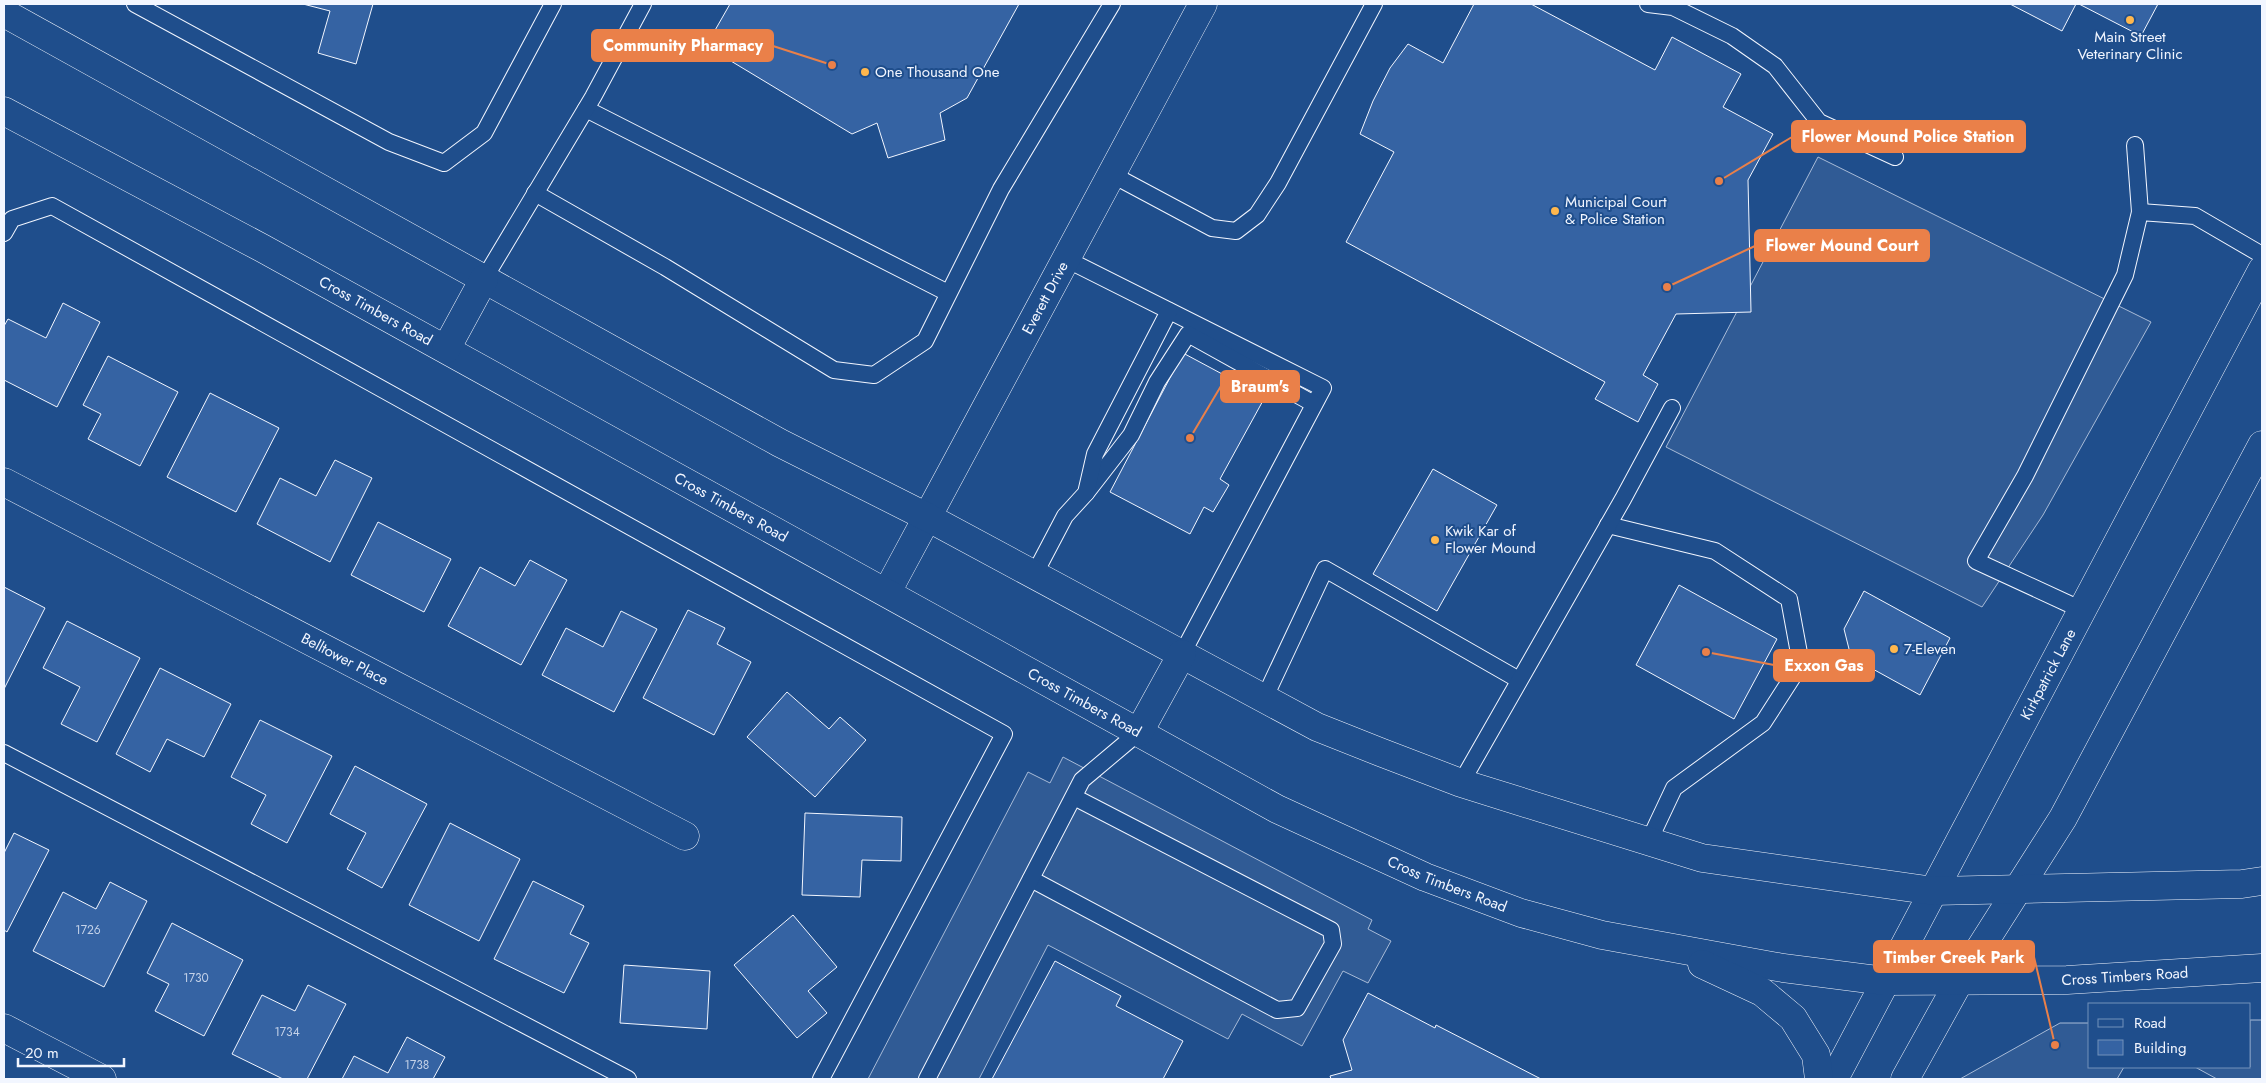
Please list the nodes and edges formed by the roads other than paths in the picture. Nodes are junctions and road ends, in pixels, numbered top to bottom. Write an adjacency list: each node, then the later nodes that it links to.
1 (135, 4): 2 (lane)
2 (553, 4)
3 (643, 4): 9 (lane)
4 (1112, 4): 21 (lane)
5 (1203, 4): 13 (main road, Everett Drive)
6 (1374, 4): 13 (lane)
7 (1648, 4): 12 (lane)
8 (4, 13): 20 (main road)
9 (586, 109): 14 (lane); 21 (lane)
10 (4, 111): 23 (main road, Cross Timbers Road)
11 (2134, 145): 15 (lane)
12 (1895, 157)
13 (1111, 174): 18 (main road, Everett Drive)
14 (536, 193): 20 (lane); 21 (lane)
15 (2140, 212): 17 (lane); 33 (lane)
16 (4, 233): 54 (lane)
17 (2262, 255)
18 (1066, 259): 22 (lane); 29 (main road, Everett Drive)
19 (2262, 270): 33 (main road, Kirkpatrick Lane)
20 (484, 279): 23 (main road); 29 (main road)
21 (948, 293)
22 (1169, 311): 24 (lane); 28 (lane)
23 (446, 349): 32 (main road, Cross Timbers Road)
24 (1314, 404): 28 (lane); 34 (lane)
25 (1672, 408): 30 (lane)
26 (2262, 445): 45 (main road)
27 (4, 482): 41 (main road, Belltower Place)
28 (1086, 493): 31 (lane)
29 (927, 517): 31 (main road); 32 (main road, Everett Drive)
30 (1608, 525): 35 (lane); 42 (lane)
31 (1034, 575): 34 (main road)
32 (888, 592): 37 (main road, Cross Timbers Road)
33 (2082, 610): 46 (main road, Kirkpatrick Lane)
34 (1182, 654): 36 (main road); 37 (main road)
35 (1519, 680): 36 (lane); 39 (lane)
36 (1264, 699): 39 (main road)
37 (1139, 732): 40 (lane); 47 (main road, Cross Timbers Road)
38 (4, 753): 53 (lane)
39 (1460, 783): 42 (main road)
40 (1074, 797): 43 (lane); 43 (lane)
41 (685, 836)
42 (1649, 841): 46 (main road)
43 (1031, 879): 55 (lane)
44 (2262, 881): 45 (main road)
45 (2018, 888): 46 (main road); 49 (main road)
46 (1934, 891): 50 (main road, Kirkpatrick Lane)
47 (1666, 948): 50 (main road, Cross Timbers Road); 56 (main road)
48 (2262, 968): 49 (main road, Cross Timbers Road)
49 (1960, 980): 50 (main road, Cross Timbers Road); 58 (main road)
50 (1886, 981): 57 (main road, Kirkpatrick Lane)
51 (4, 1028): 52 (main road)
52 (102, 1079)
53 (628, 1079)
54 (820, 1079)
55 (927, 1079)
56 (1819, 1079)
57 (1834, 1079)
58 (1904, 1079)

